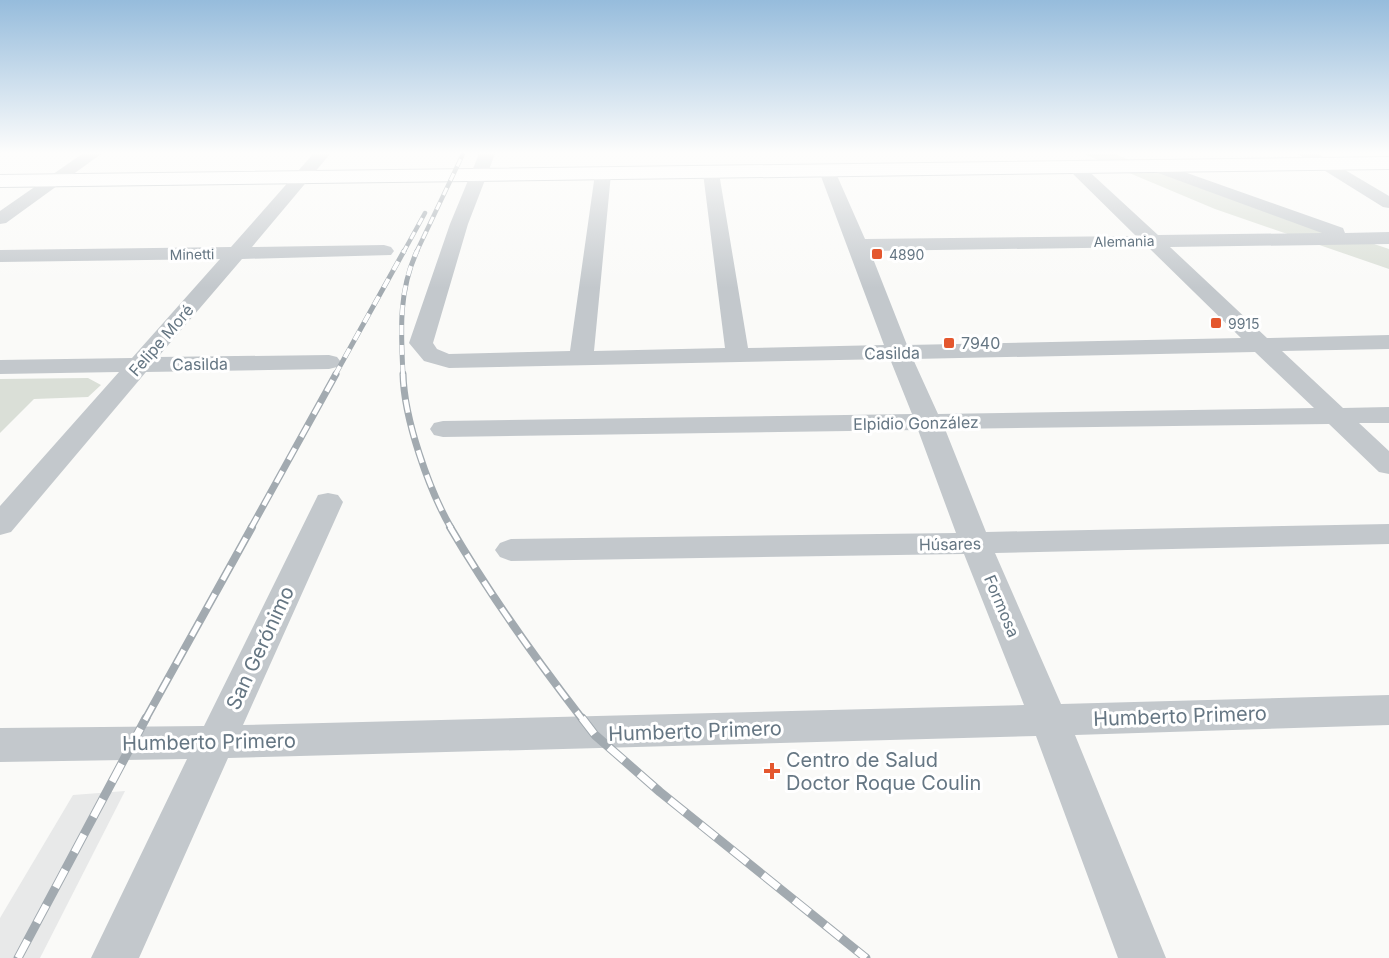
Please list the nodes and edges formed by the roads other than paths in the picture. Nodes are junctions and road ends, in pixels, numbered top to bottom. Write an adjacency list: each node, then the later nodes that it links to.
1 (29, 199): 9 (street)
2 (283, 199): 15 (street, Felipe Moré)
3 (470, 199): 21 (street, Casilda)
4 (600, 199): 21 (street)
5 (715, 199): 20 (street)
6 (838, 199): 12 (street, Formosa)
7 (1108, 199): 11 (street)
8 (1243, 199): 10 (street)
9 (0, 219)
10 (1351, 238): 11 (street, Alemania); 13 (street, Alemania)
11 (1153, 241): 12 (street, Alemania); 18 (street)
12 (858, 244): 19 (street, Formosa)
13 (1385, 247)
14 (384, 251): 15 (street, Minetti)
15 (236, 253): 16 (street, Minetti); 23 (street, Felipe Moré)
16 (0, 256)
17 (1389, 342): 18 (street, Casilda)
18 (1262, 345): 19 (street, Casilda); 26 (street)
19 (899, 353): 20 (street, Casilda); 27 (street, Formosa)
20 (738, 356): 21 (street, Casilda)
21 (581, 359)
22 (329, 362): 23 (street, Casilda)
23 (140, 365): 24 (street, Casilda); 31 (street, Felipe Moré)
24 (0, 367)
25 (1389, 415): 26 (street, Elpidio González)
26 (1336, 416): 27 (street, Elpidio González); 29 (street)
27 (929, 423): 28 (street, Elpidio González); 33 (street, Formosa)
28 (443, 429)
29 (1389, 465)
30 (328, 502): 37 (street, San Gerónimo)
31 (0, 525)
32 (1389, 534): 33 (street, Húsares)
33 (975, 543): 34 (street, Húsares); 36 (street, Formosa)
34 (512, 550)
35 (1389, 710): 36 (street, Humberto Primero)
36 (1049, 720): 37 (street, Humberto Primero); 40 (street, Formosa)
37 (217, 741): 38 (street, Humberto Primero); 39 (street, San Gerónimo)
38 (0, 745)
39 (116, 958)
40 (1142, 958)

